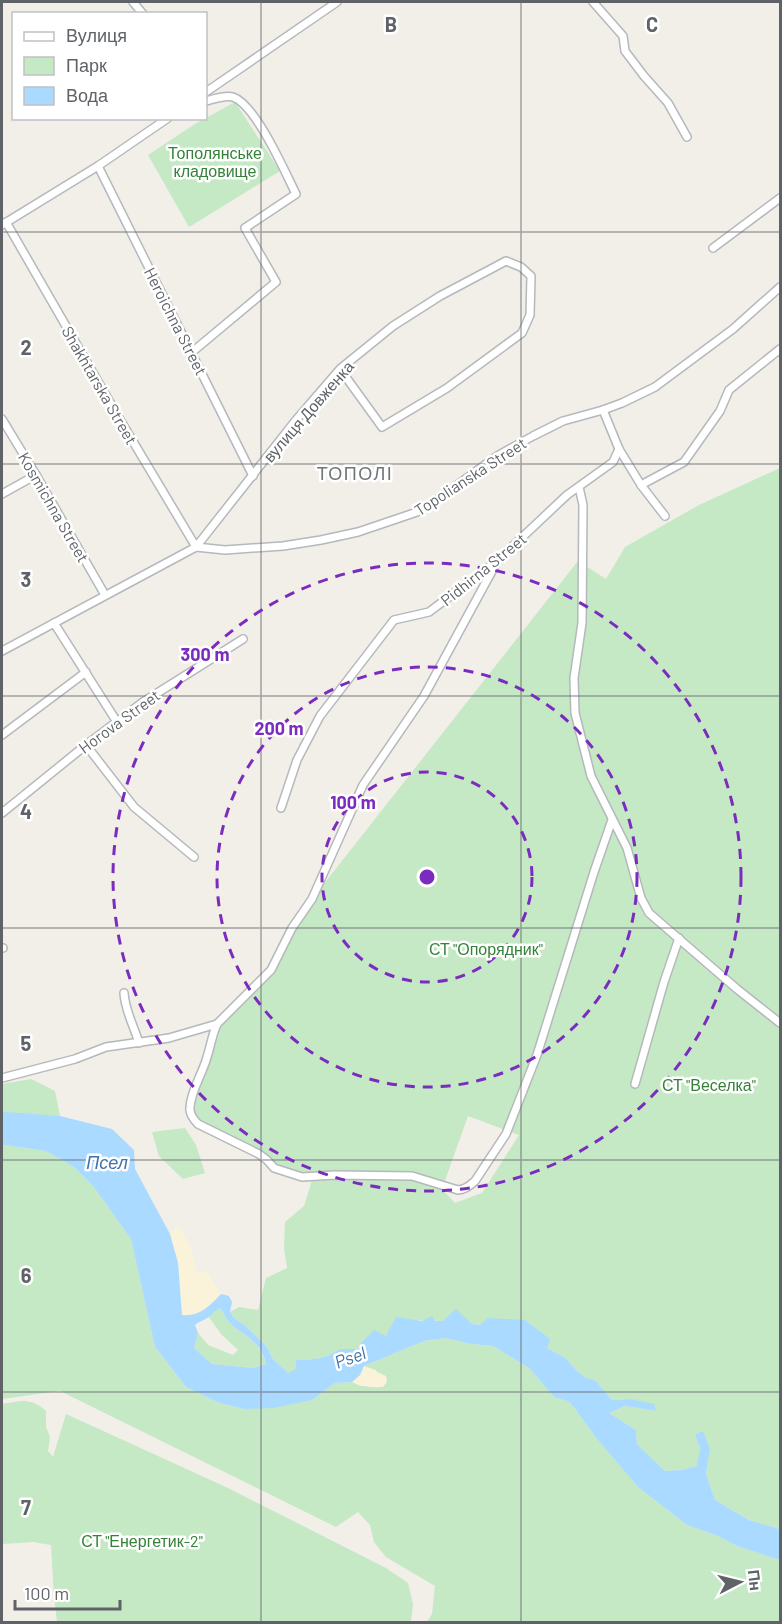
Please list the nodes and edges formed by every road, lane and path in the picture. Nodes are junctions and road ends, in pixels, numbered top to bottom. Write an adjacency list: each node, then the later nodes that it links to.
1 (337, 2): 3 (street)
2 (593, 2): 6 (street)
3 (207, 89)
4 (207, 100): 13 (street)
5 (165, 120): 7 (street)
6 (687, 136)
7 (98, 166): 9 (street); 13 (street, Heroichna Street)
8 (780, 198): 10 (street)
9 (4, 223): 24 (street, Shakhtarska Street)
10 (713, 248)
11 (780, 287): 15 (street, Topolianska Street)
12 (780, 350): 20 (street)
13 (192, 353): 19 (street, Heroichna Street)
14 (340, 369): 14 (street, вулиця Довженка); 19 (street, вулиця Довженка)
15 (603, 410): 17 (street); 24 (street, Topolianska Street)
16 (2, 421): 18 (street, Kosmichna Street)
17 (619, 449): 20 (street); 21 (street, Pidhirna Street)
18 (36, 475): 22 (street); 26 (street, Kosmichna Street)
19 (253, 476): 24 (street, вулиця Довженка)
20 (641, 486): 23 (street)
21 (579, 487): 25 (street, Pidhirna Street); 36 (street)
22 (2, 494)
23 (665, 516)
24 (196, 547): 26 (street)
25 (498, 560): 34 (street, Pidhirna Street); 41 (street)
26 (105, 596): 27 (street)
27 (54, 622): 29 (street); 30 (street)
28 (243, 639): 31 (street, Horova Street)
29 (2, 651)
30 (86, 672): 31 (street); 32 (street)
31 (117, 722): 33 (street, Horova Street)
32 (2, 735)
33 (86, 745): 35 (street, Horova Street); 37 (street)
34 (281, 808)
35 (2, 813)
36 (612, 820): 38 (street); 41 (street)
37 (194, 857)
38 (679, 938): 40 (street); 44 (street)
39 (124, 993): 42 (street)
40 (780, 1023)
41 (218, 1024): 42 (street)
42 (139, 1043): 43 (street)
43 (2, 1078)
44 (635, 1084)

